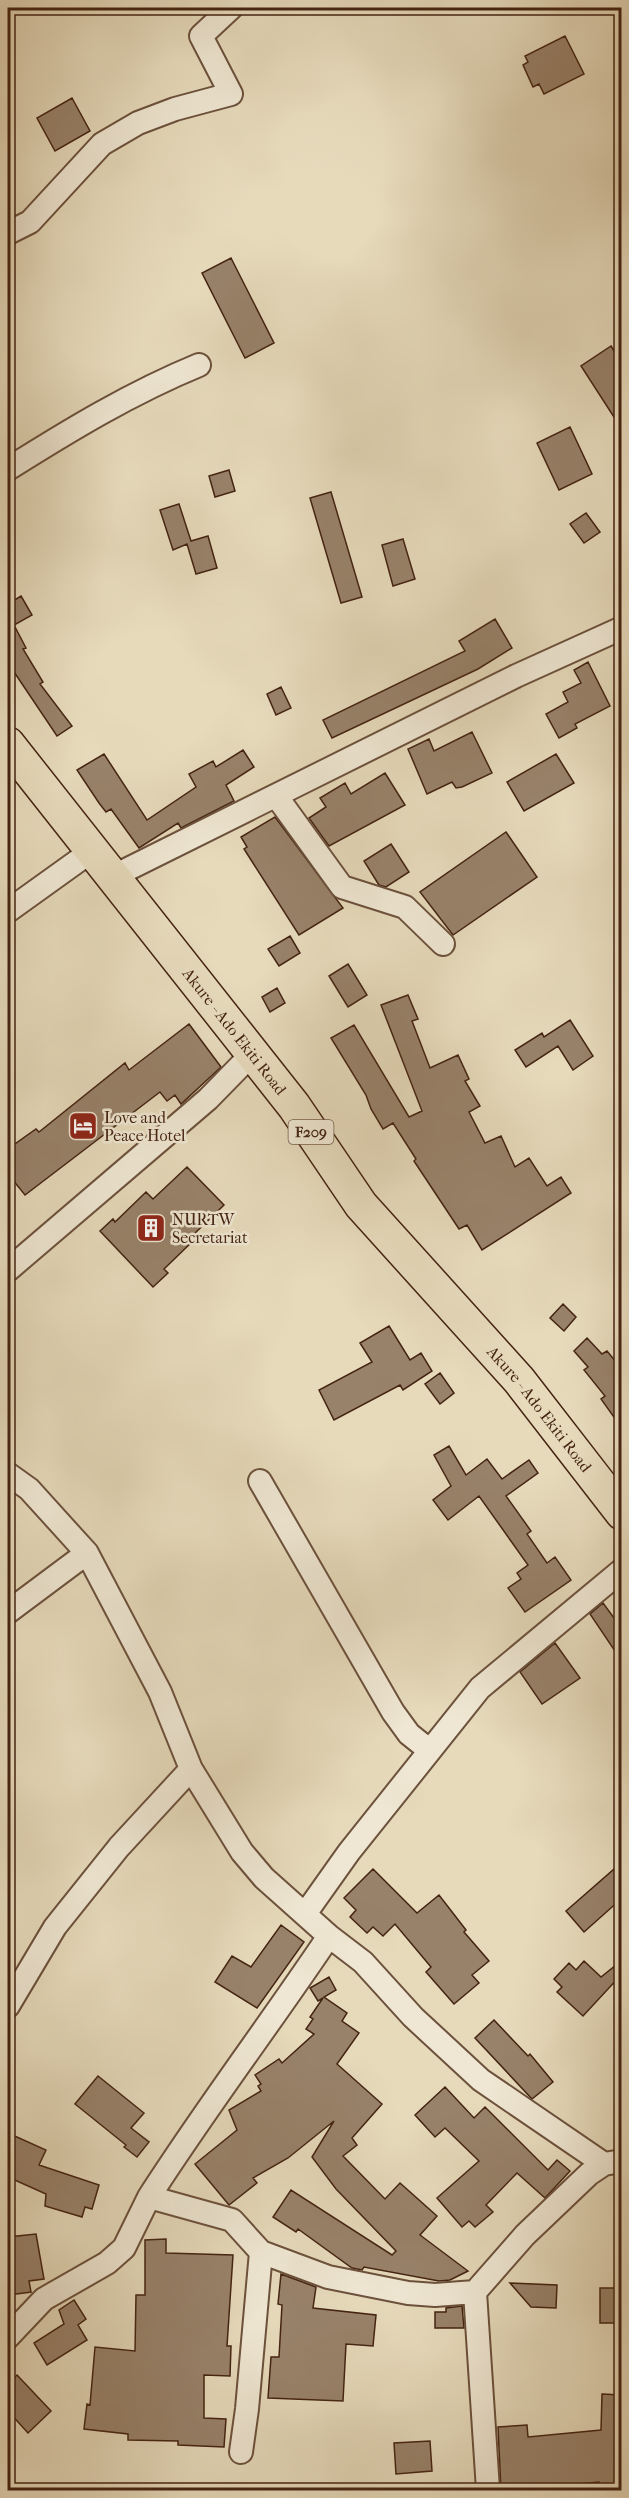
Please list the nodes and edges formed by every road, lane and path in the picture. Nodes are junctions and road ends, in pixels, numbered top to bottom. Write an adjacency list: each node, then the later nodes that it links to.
1 (231, 8): 2 (street)
2 (8, 233)
3 (199, 365): 4 (street)
4 (8, 469)
5 (621, 628): 7 (street)
6 (8, 744): 8 (main road, Akure - Ado Ekiti Road / F209)
7 (277, 797): 9 (street); 11 (street)
8 (93, 850): 9 (main road, Akure - Ado Ekiti Road / F209); 10 (street)
9 (112, 878): 12 (main road, Akure - Ado Ekiti Road / F209)
10 (8, 911)
11 (442, 944)
12 (252, 1054): 13 (street); 16 (main road, Akure - Ado Ekiti Road / F209)
13 (8, 1270)
14 (8, 1474): 17 (street)
15 (260, 1481): 20 (street)
16 (619, 1505)
17 (87, 1553): 19 (street); 21 (street)
18 (621, 1570): 20 (street)
19 (8, 1612)
20 (429, 1750): 22 (street)
21 (190, 1769): 22 (street); 24 (street)
22 (305, 1914): 23 (street)
23 (328, 1936): 25 (street); 26 (street)
24 (8, 2006)
25 (613, 2163): 28 (street)
26 (149, 2197): 27 (street); 29 (street)
27 (261, 2252): 28 (street); 30 (street)
28 (475, 2292): 31 (street)
29 (8, 2337)
30 (241, 2452)
31 (488, 2490)

